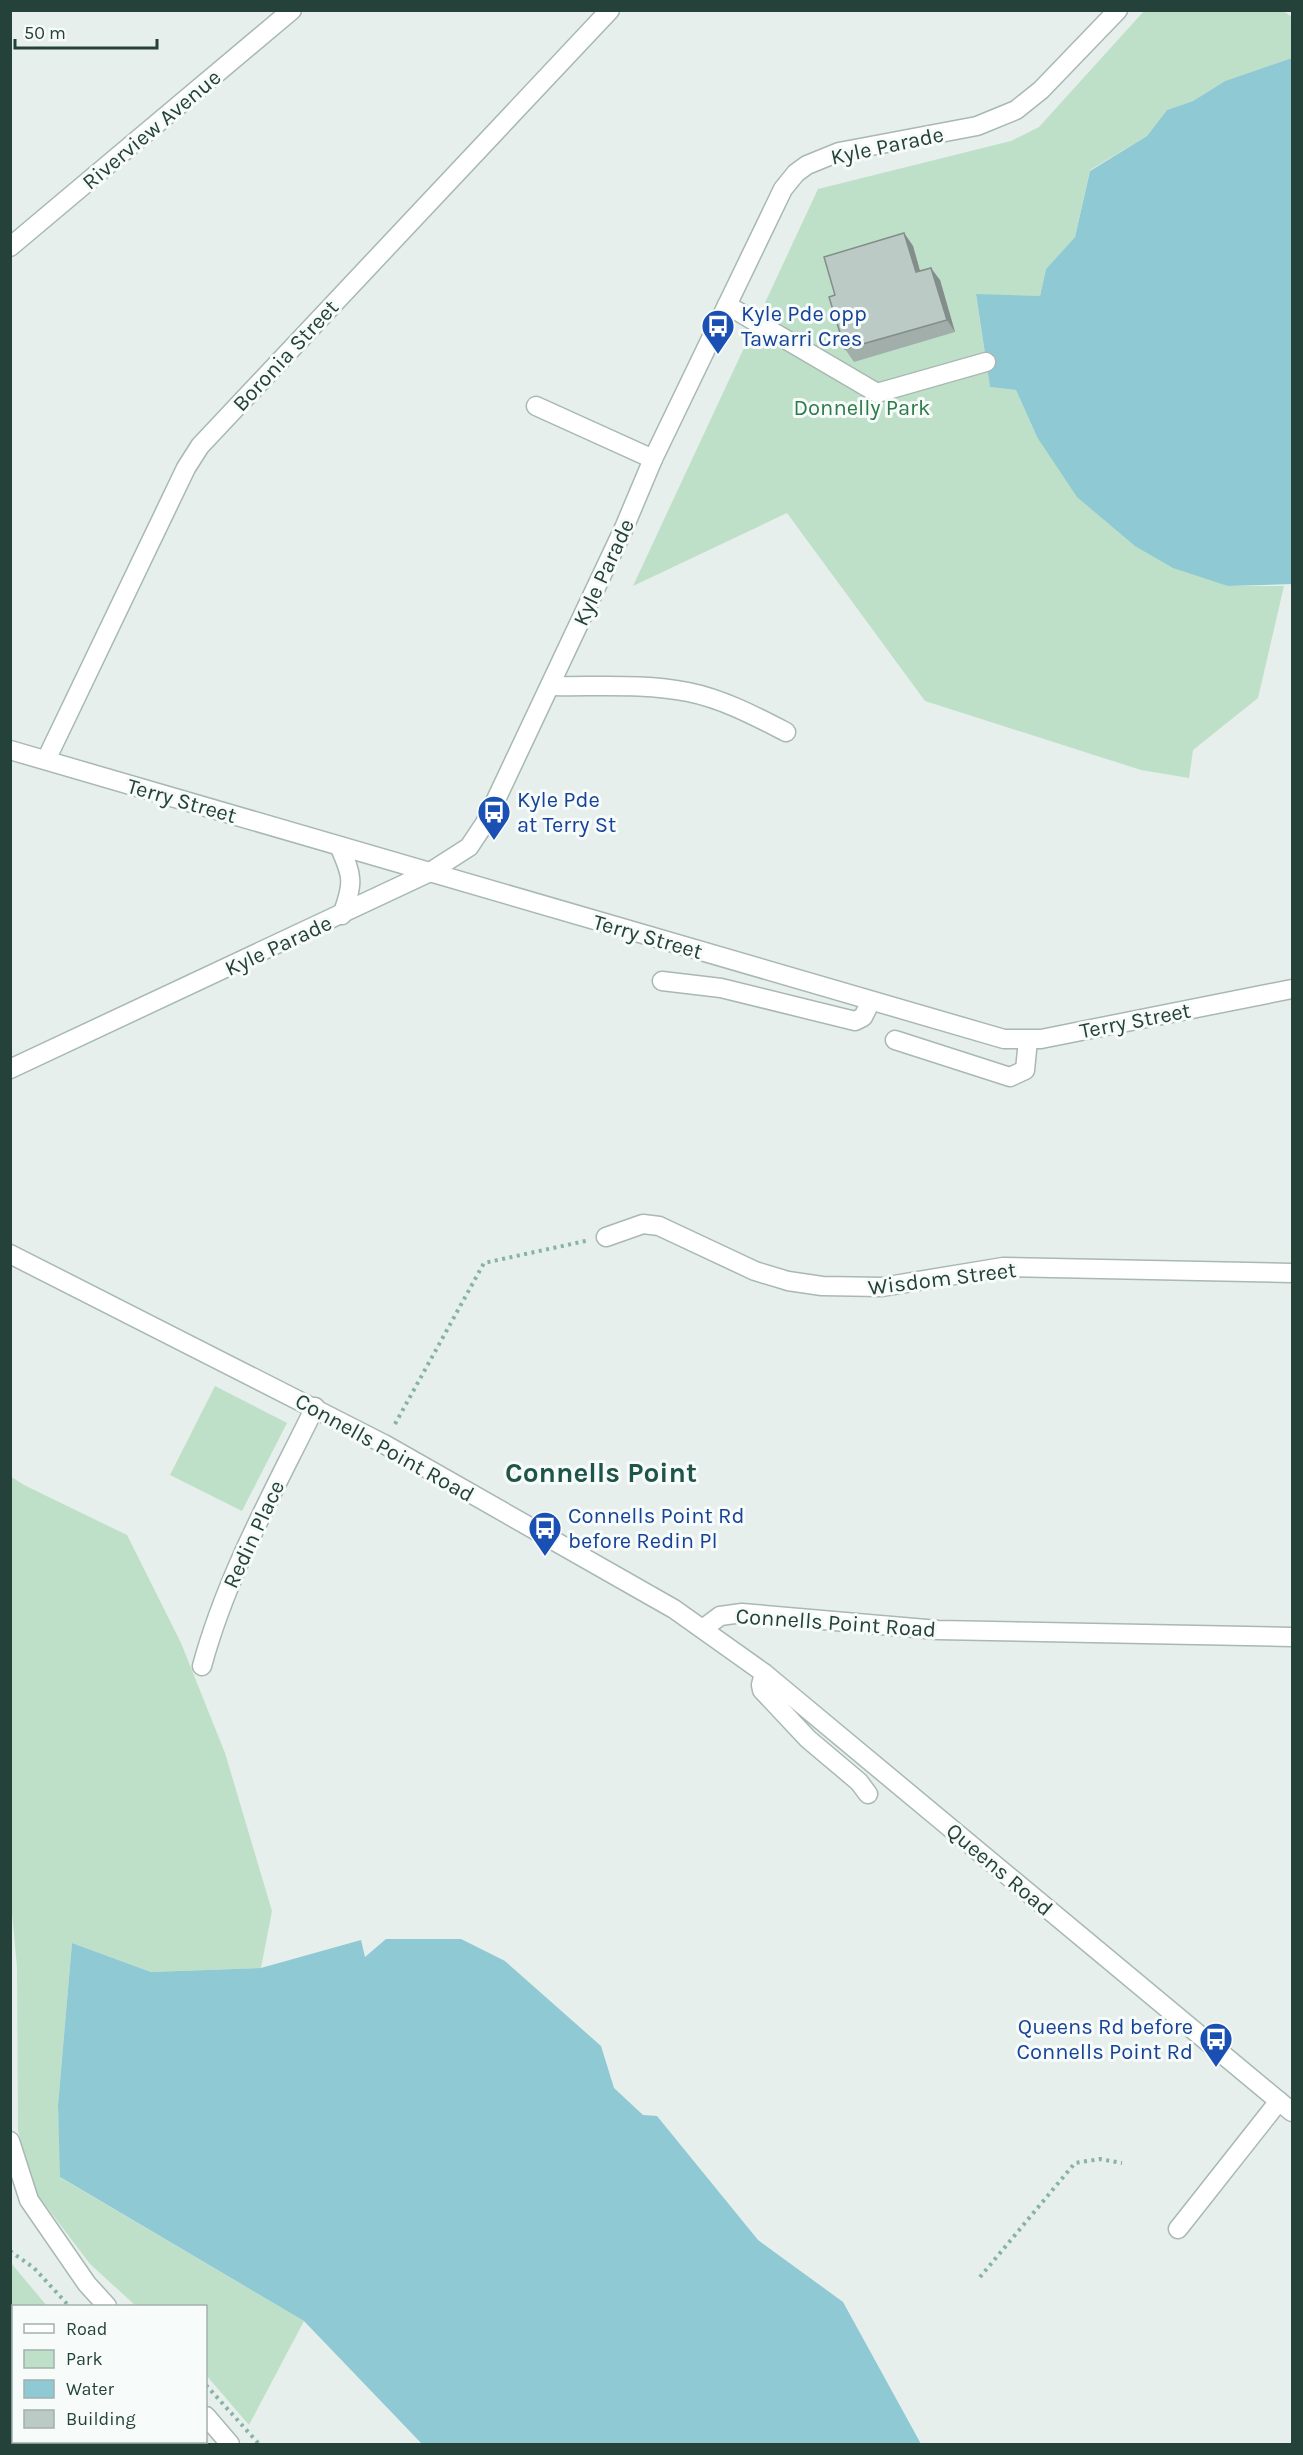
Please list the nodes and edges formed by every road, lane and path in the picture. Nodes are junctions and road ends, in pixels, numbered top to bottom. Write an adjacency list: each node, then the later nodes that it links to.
1 (292, 10): 4 (street, Riverview Avenue)
2 (610, 10): 12 (street, Boronia Street)
3 (1118, 10): 5 (street, Kyle Parade)
4 (10, 247)
5 (727, 305): 6 (street); 8 (street, Kyle Parade)
6 (986, 362)
7 (536, 406): 8 (street)
8 (653, 459): 9 (street, Kyle Parade)
9 (550, 686): 10 (street); 14 (street, Kyle Parade)
10 (786, 732)
11 (10, 750): 12 (street, Terry Street)
12 (46, 760): 13 (street, Terry Street)
13 (339, 846): 14 (street, Terry Street); 15 (street)
14 (430, 872): 15 (street, Kyle Parade); 18 (street, Terry Street)
15 (342, 915): 21 (street, Kyle Parade)
16 (662, 981): 18 (street)
17 (1293, 989): 20 (street, Terry Street)
18 (871, 1001): 20 (street, Terry Street)
19 (895, 1040): 20 (street)
20 (1028, 1040)
21 (10, 1069)
22 (606, 1237): 24 (street, Wisdom Street); 26 (path)
23 (10, 1254): 25 (street, Connells Point Road)
24 (1293, 1274)
25 (315, 1407): 27 (street, Connells Point Road); 29 (street, Redin Place)
26 (395, 1425)
27 (704, 1628): 28 (street, Connells Point Road); 30 (street, Queens Road)
28 (1293, 1637)
29 (202, 1666)
30 (764, 1673): 31 (street); 32 (street, Queens Road)
31 (868, 1794)
32 (1286, 2106): 35 (street)
33 (10, 2141): 39 (street)
34 (1122, 2163): 37 (path)
35 (1178, 2229)
36 (10, 2251): 38 (path)
37 (980, 2277)
38 (67, 2305)
39 (105, 2305)
40 (207, 2386): 43 (path)
41 (207, 2417): 42 (street)
42 (230, 2445)
43 (258, 2445)

